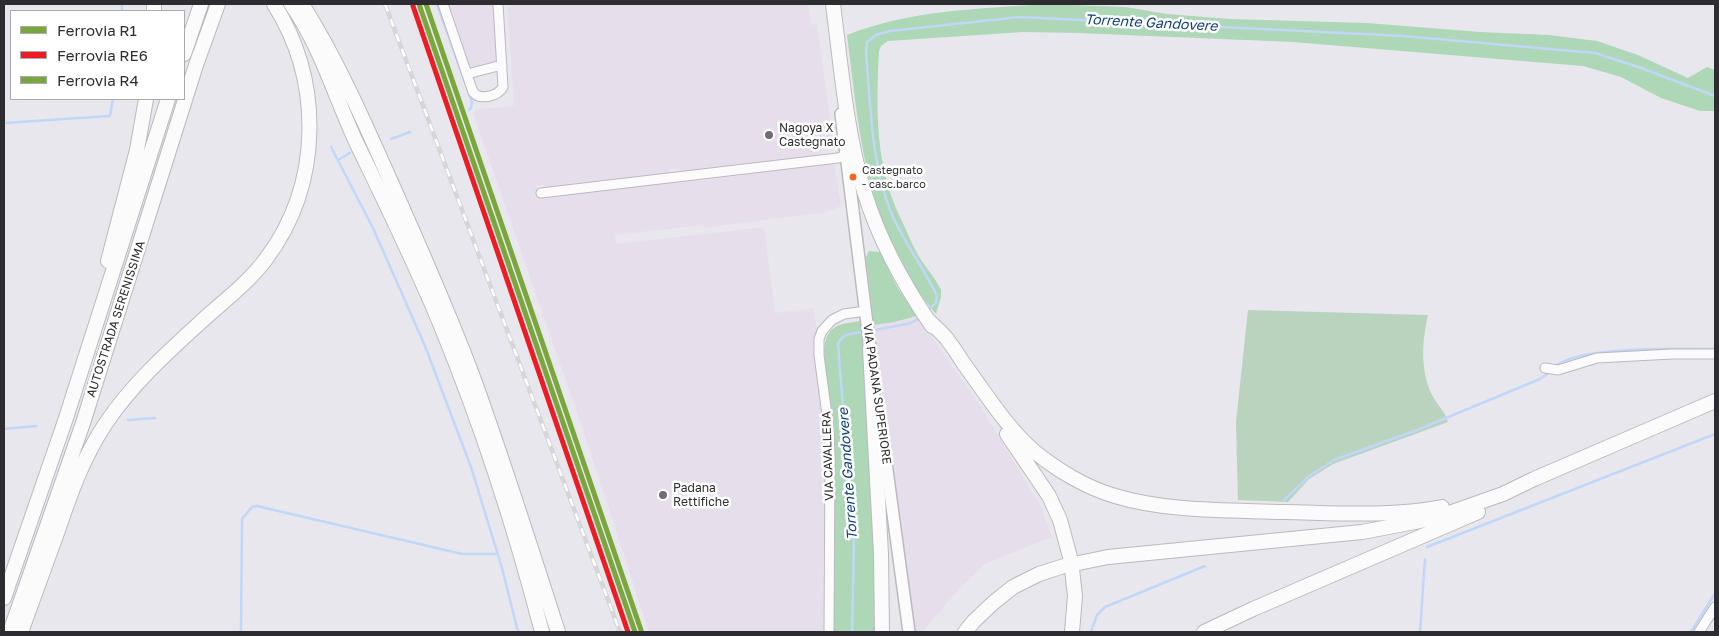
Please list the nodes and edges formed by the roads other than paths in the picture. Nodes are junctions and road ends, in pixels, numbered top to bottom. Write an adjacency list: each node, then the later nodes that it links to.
1 (201, 4): 10 (highway)
2 (218, 4): 13 (highway, AUTOSTRADA SERENISSIMA)
3 (274, 4): 33 (highway)
4 (291, 4): 34 (highway)
5 (302, 4): 35 (highway)
6 (443, 4): 12 (street)
7 (498, 4): 11 (street)
8 (826, 4): 17 (main road, VIA PADANA SUPERIORE)
9 (833, 4): 20 (highway)
10 (185, 51)
11 (502, 65): 12 (street); 12 (street)
12 (467, 74)
13 (185, 99)
14 (146, 100): 28 (highway)
15 (168, 100): 28 (highway, AUTOSTRADA SERENISSIMA)
16 (185, 100): 32 (highway, AUTOSTRADA SERENISSIMA)
17 (846, 155): 18 (street); 19 (main road, VIA PADANA SUPERIORE)
18 (541, 193)
19 (866, 311): 21 (street); 23 (main road, VIA PADANA SUPERIORE)
20 (928, 320): 29 (highway); 40 (highway)
21 (826, 325): 22 (street); 36 (street, VIA CAVALLERA)
22 (816, 326)
23 (870, 348): 37 (highway); 38 (main road, VIA PADANA SUPERIORE)
24 (1715, 354): 25 (street)
25 (1546, 368)
26 (1715, 402): 29 (highway)
27 (1715, 410): 41 (highway)
28 (66, 418): 30 (highway, AUTOSTRADA SERENISSIMA)
29 (1534, 479): 39 (highway)
30 (4, 598)
31 (1715, 607): 42 (street)
32 (10, 632)
33 (21, 632)
34 (542, 632)
35 (558, 632)
36 (829, 632)
37 (882, 632)
38 (909, 632)
39 (964, 632)
40 (1072, 632)
41 (1204, 632)
42 (1699, 632)

